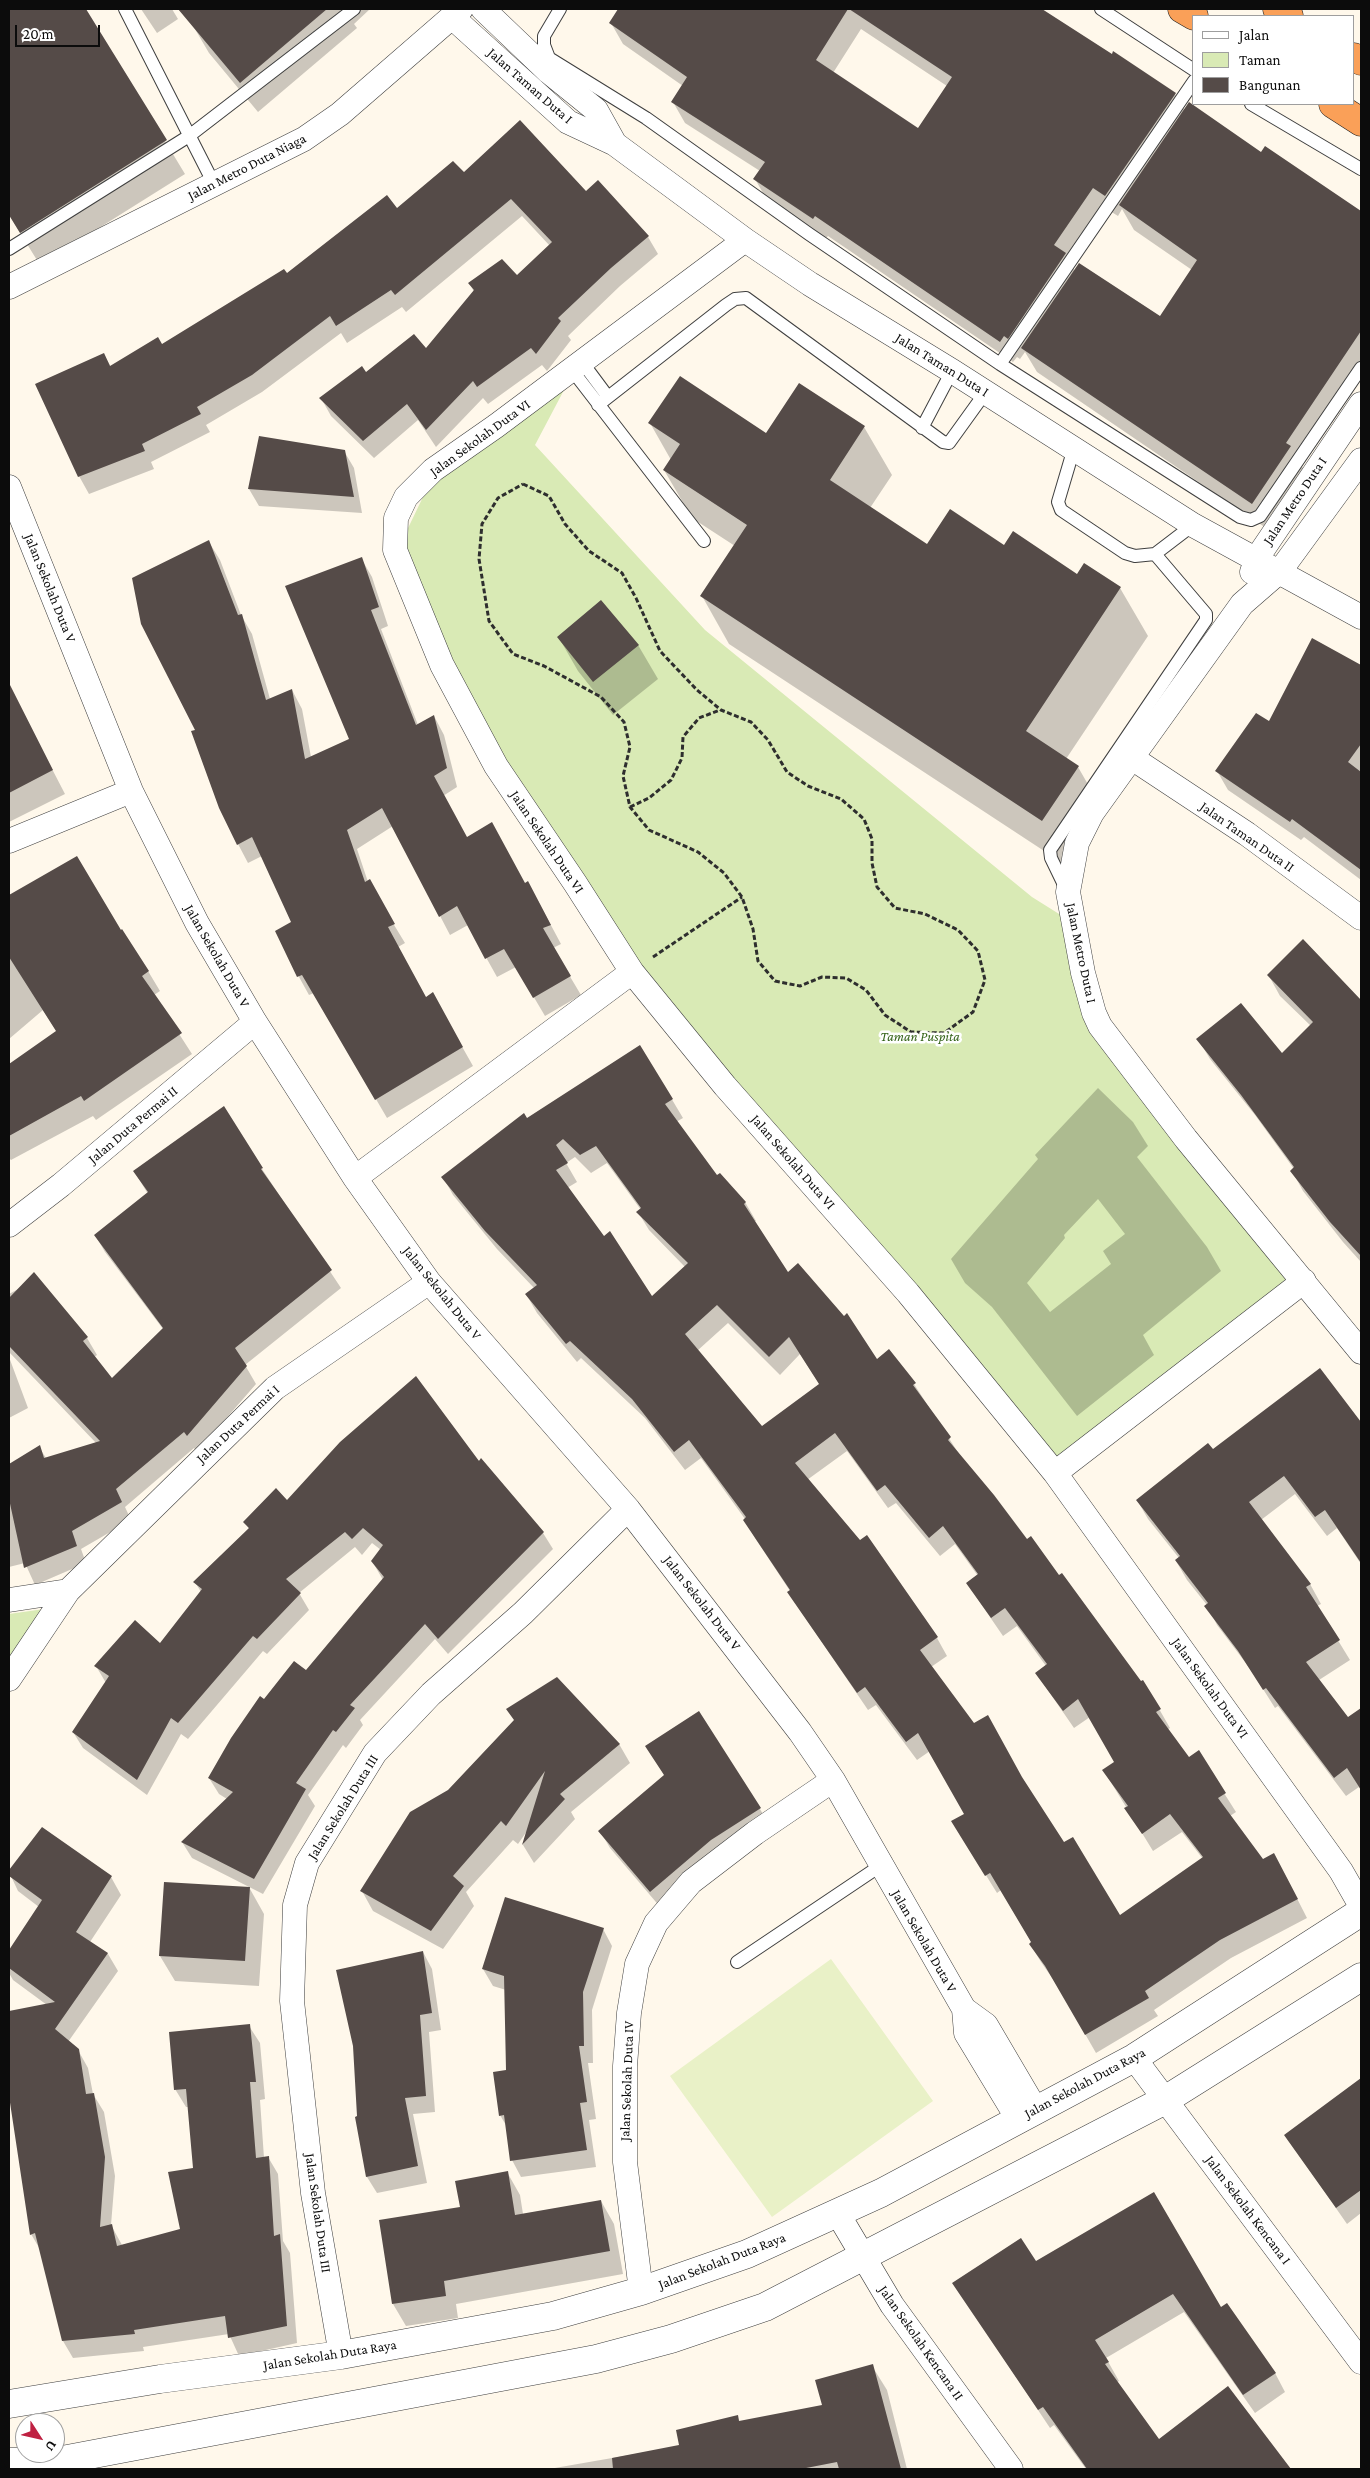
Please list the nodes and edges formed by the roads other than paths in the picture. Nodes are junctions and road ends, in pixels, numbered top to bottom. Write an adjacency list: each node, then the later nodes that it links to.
1 (125, 9): 12 (lane)
2 (354, 9): 12 (lane)
3 (483, 9): 13 (street, Jalan Taman Duta I)
4 (560, 9): 19 (lane)
5 (1101, 9): 7 (lane)
6 (457, 13): 13 (street, Jalan Taman Duta I); 15 (street, Jalan Metro Duta Niaga)
7 (1192, 69)
8 (1192, 84): 19 (lane)
9 (1253, 105): 14 (lane)
10 (1335, 105): 11 (highway)
11 (1361, 122)
12 (189, 136): 15 (lane); 17 (lane)
13 (614, 144): 16 (street, Jalan Taman Duta I)
14 (1361, 169)
15 (214, 184): 18 (street, Jalan Metro Duta Niaga)
16 (745, 240): 20 (street, Jalan Sekolah Duta VI); 22 (street, Jalan Taman Duta I)
17 (9, 249)
18 (9, 287)
19 (1000, 364): 27 (lane)
20 (577, 366): 24 (lane); 43 (street, Jalan Sekolah Duta VI)
21 (1361, 368): 27 (lane)
22 (952, 371): 23 (street, Jalan Taman Duta I); 26 (lane)
23 (986, 393): 26 (lane); 28 (street, Jalan Taman Duta I)
24 (603, 401): 26 (lane); 32 (lane)
25 (1361, 404): 27 (street, Jalan Metro Duta I)
26 (922, 428)
27 (1328, 434): 29 (street); 34 (street, Jalan Metro Duta I)
28 (1074, 448): 31 (street, Jalan Taman Duta I); 33 (lane)
29 (1361, 458): 35 (street, Jalan Metro Duta I)
30 (9, 487): 39 (street, Jalan Sekolah Duta V)
31 (1194, 525): 33 (lane); 34 (street, Jalan Taman Duta I)
32 (704, 541)
33 (1155, 554): 41 (lane)
34 (1256, 558): 35 (street, Jalan Taman Duta I); 36 (street, Jalan Metro Duta I)
35 (1280, 571): 36 (street, Jalan Metro Duta I); 37 (street)
36 (1242, 604): 38 (street, Jalan Metro Duta I)
37 (1361, 616)
38 (1132, 758): 41 (street, Jalan Metro Duta I); 42 (street, Jalan Taman Duta II)
39 (131, 791): 40 (street); 44 (street, Jalan Sekolah Duta V)
40 (9, 841)
41 (1068, 892): 47 (street, Jalan Metro Duta I)
42 (1361, 918)
43 (632, 972): 45 (street); 50 (street, Jalan Sekolah Duta VI)
44 (255, 1022): 45 (street, Jalan Sekolah Duta V); 46 (street, Jalan Duta Permai II)
45 (355, 1178): 48 (street, Jalan Sekolah Duta V)
46 (9, 1225)
47 (1304, 1281): 49 (street, Jalan Metro Duta I); 50 (street)
48 (429, 1282): 51 (street, Jalan Sekolah Duta V); 52 (street, Jalan Duta Permai I)
49 (1361, 1352)
50 (1055, 1473): 57 (street, Jalan Sekolah Duta VI)
51 (628, 1509): 55 (street, Jalan Sekolah Duta V); 67 (street, Jalan Sekolah Duta III)
52 (68, 1591): 53 (street); 54 (street, Jalan Duta Permai I)
53 (9, 1600)
54 (9, 1680)
55 (833, 1780): 56 (street, Jalan Sekolah Duta V); 66 (street, Jalan Sekolah Duta IV)
56 (880, 1866): 59 (lane); 63 (street, Jalan Sekolah Duta V)
57 (1361, 1906)
58 (1361, 1912): 61 (street, Jalan Sekolah Duta Raya)
59 (736, 1962)
60 (1361, 1977): 62 (street)
61 (1134, 2058): 62 (street, Jalan Sekolah Kencana I); 63 (street, Jalan Sekolah Duta Raya)
62 (1165, 2100): 65 (street); 68 (street, Jalan Sekolah Kencana I)
63 (1027, 2114): 64 (street, Jalan Sekolah Duta Raya)
64 (838, 2214): 65 (street, Jalan Sekolah Kencana II); 66 (street, Jalan Sekolah Duta Raya)
65 (863, 2258): 71 (street); 72 (street, Jalan Sekolah Kencana II)
66 (641, 2291): 67 (street, Jalan Sekolah Duta Raya)
67 (341, 2355): 69 (street, Jalan Sekolah Duta Raya)
68 (1361, 2362)
69 (9, 2404)
70 (9, 2462): 71 (street)
71 (58, 2465)
72 (1010, 2469)

